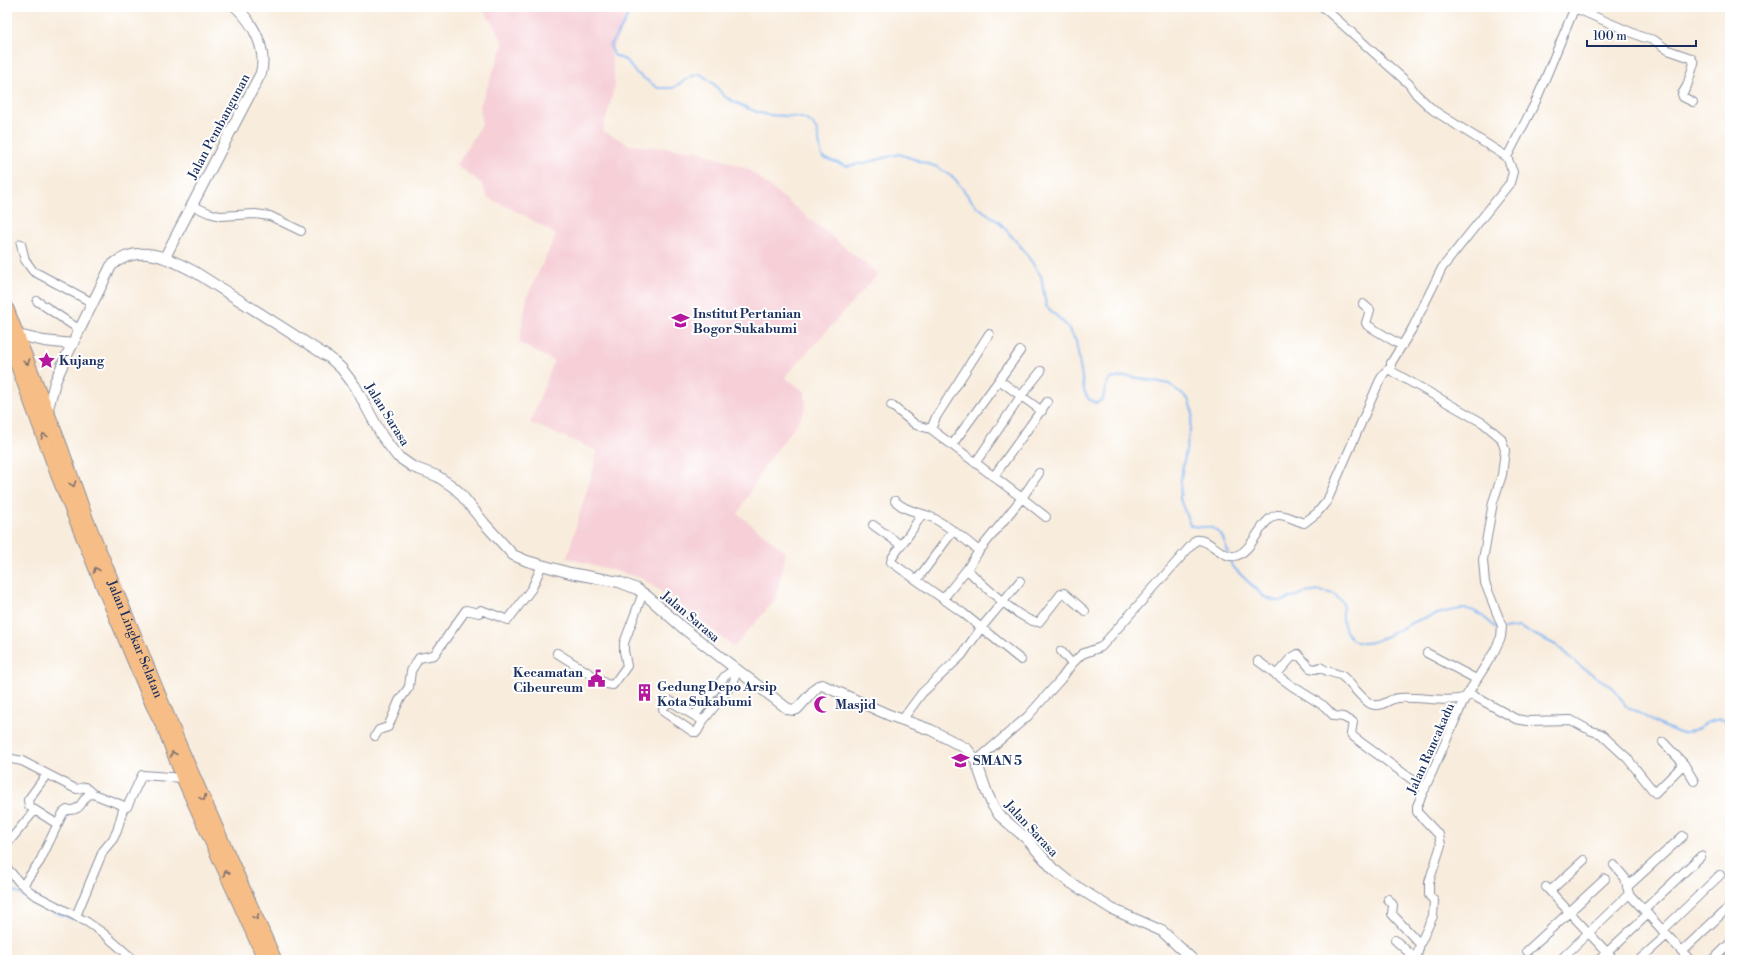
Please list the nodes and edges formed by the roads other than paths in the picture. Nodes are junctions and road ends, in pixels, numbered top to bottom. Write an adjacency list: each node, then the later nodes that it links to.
1 (236, 7): 6 (street, Jalan Pembangunan)
2 (1323, 7): 5 (street)
3 (1575, 7): 4 (street); 5 (street)
4 (1693, 102)
5 (1508, 157): 18 (street)
6 (191, 205): 7 (street); 9 (street, Jalan Pembangunan)
7 (301, 231)
8 (22, 244): 11 (street)
9 (165, 256): 11 (street); 43 (street, Jalan Sarasa)
10 (37, 301): 14 (street)
11 (93, 302): 14 (street)
12 (1363, 304): 18 (street)
13 (8, 311): 16 (main road, Jalan Lingkar Selatan)
14 (80, 330): 17 (street)
15 (989, 334): 30 (street)
16 (11, 336): 17 (street); 21 (main road, Jalan Lingkar Selatan); 29 (main road, Jalan Lingkar Selatan, one-way to 29)
17 (73, 344): 29 (street)
18 (1402, 346): 22 (street)
19 (1020, 352): 24 (street)
20 (7, 355): 21 (street)
21 (17, 366): 71 (main road, Jalan Lingkar Selatan, one-way to 21)
22 (1391, 367): 57 (street); 60 (street, Jalan Rancakadu)
23 (1041, 371): 25 (street)
24 (999, 380): 25 (street); 31 (street)
25 (1021, 396): 28 (street); 32 (street)
26 (1048, 402): 28 (street)
27 (891, 405): 30 (street)
28 (1042, 411): 34 (street)
29 (47, 412): 71 (main road, Jalan Lingkar Selatan, one-way to 71)
30 (932, 429): 31 (street)
31 (952, 445): 32 (street)
32 (976, 462): 34 (street)
33 (1039, 473): 35 (street)
34 (994, 476): 35 (street)
35 (1022, 498): 38 (street); 42 (street)
36 (895, 501): 37 (street)
37 (922, 514): 40 (street); 41 (street)
38 (1046, 517)
39 (873, 525): 41 (street)
40 (953, 531): 42 (street); 45 (street)
41 (901, 545): 45 (street)
42 (979, 551): 44 (street)
43 (542, 565): 47 (street, Jalan Sarasa); 65 (street)
44 (967, 569): 48 (street); 49 (street)
45 (917, 580): 48 (street)
46 (1020, 581): 49 (street)
47 (643, 593): 53 (street); 58 (street, Jalan Sarasa)
48 (943, 599): 51 (street)
49 (1004, 603): 50 (street); 51 (street)
50 (1085, 611)
51 (981, 628): 55 (street); 63 (street)
52 (1061, 651): 57 (street)
53 (557, 653)
54 (1427, 653): 60 (street)
55 (1021, 660)
56 (1258, 662): 59 (street)
57 (1072, 664): 68 (street)
58 (736, 668): 62 (street); 63 (street, Jalan Sarasa); 64 (street)
59 (1276, 675): 61 (street); 73 (street)
60 (1476, 679): 61 (street, Jalan Rancakadu)
61 (1465, 698): 69 (street); 73 (street, Jalan Rancakadu)
62 (695, 715): 64 (street); 64 (street)
63 (902, 720): 68 (street, Jalan Sarasa)
64 (703, 721)
65 (375, 736)
66 (1663, 742): 69 (street)
67 (7, 758): 70 (street)
68 (976, 761): 105 (street, Jalan Sarasa)
69 (1684, 764): 72 (street)
70 (47, 774): 74 (street); 76 (street)
71 (188, 776): 75 (street); 103 (main road, Jalan Lingkar Selatan, one-way to 71); 104 (main road, Jalan Lingkar Selatan, one-way to 104)
72 (1694, 781)
73 (1425, 789): 97 (street, Jalan Rancakadu)
74 (93, 794): 75 (street); 77 (street)
75 (124, 806): 92 (street)
76 (35, 810): 77 (street); 79 (street)
77 (57, 824): 86 (street)
78 (1683, 836): 87 (street)
79 (7, 844)
80 (1701, 856): 90 (street)
81 (1584, 860): 91 (street)
82 (1614, 865): 87 (street)
83 (7, 868): 86 (street)
84 (1720, 875): 93 (street)
85 (1605, 879): 91 (street)
86 (23, 885): 92 (street)
87 (1628, 890): 90 (street); 94 (street)
88 (1388, 899): 97 (street)
89 (1730, 906): 100 (street)
90 (1646, 912): 93 (street); 99 (street)
91 (1569, 913): 94 (street); 98 (street)
92 (76, 916): 102 (street)
93 (1665, 932): 100 (street); 109 (street)
94 (1589, 933): 99 (street); 106 (street)
95 (1395, 940): 101 (street)
96 (1730, 943): 110 (street)
97 (1420, 944): 101 (street, Jalan Rancakadu)
98 (1527, 951)
99 (1607, 953): 107 (street); 108 (street)
100 (1685, 957)
101 (1416, 959)
102 (134, 960)
103 (264, 960)
104 (275, 960)
105 (1193, 960)
106 (1560, 960)
107 (1599, 960)
108 (1614, 960)
109 (1639, 960)
110 (1713, 960)

